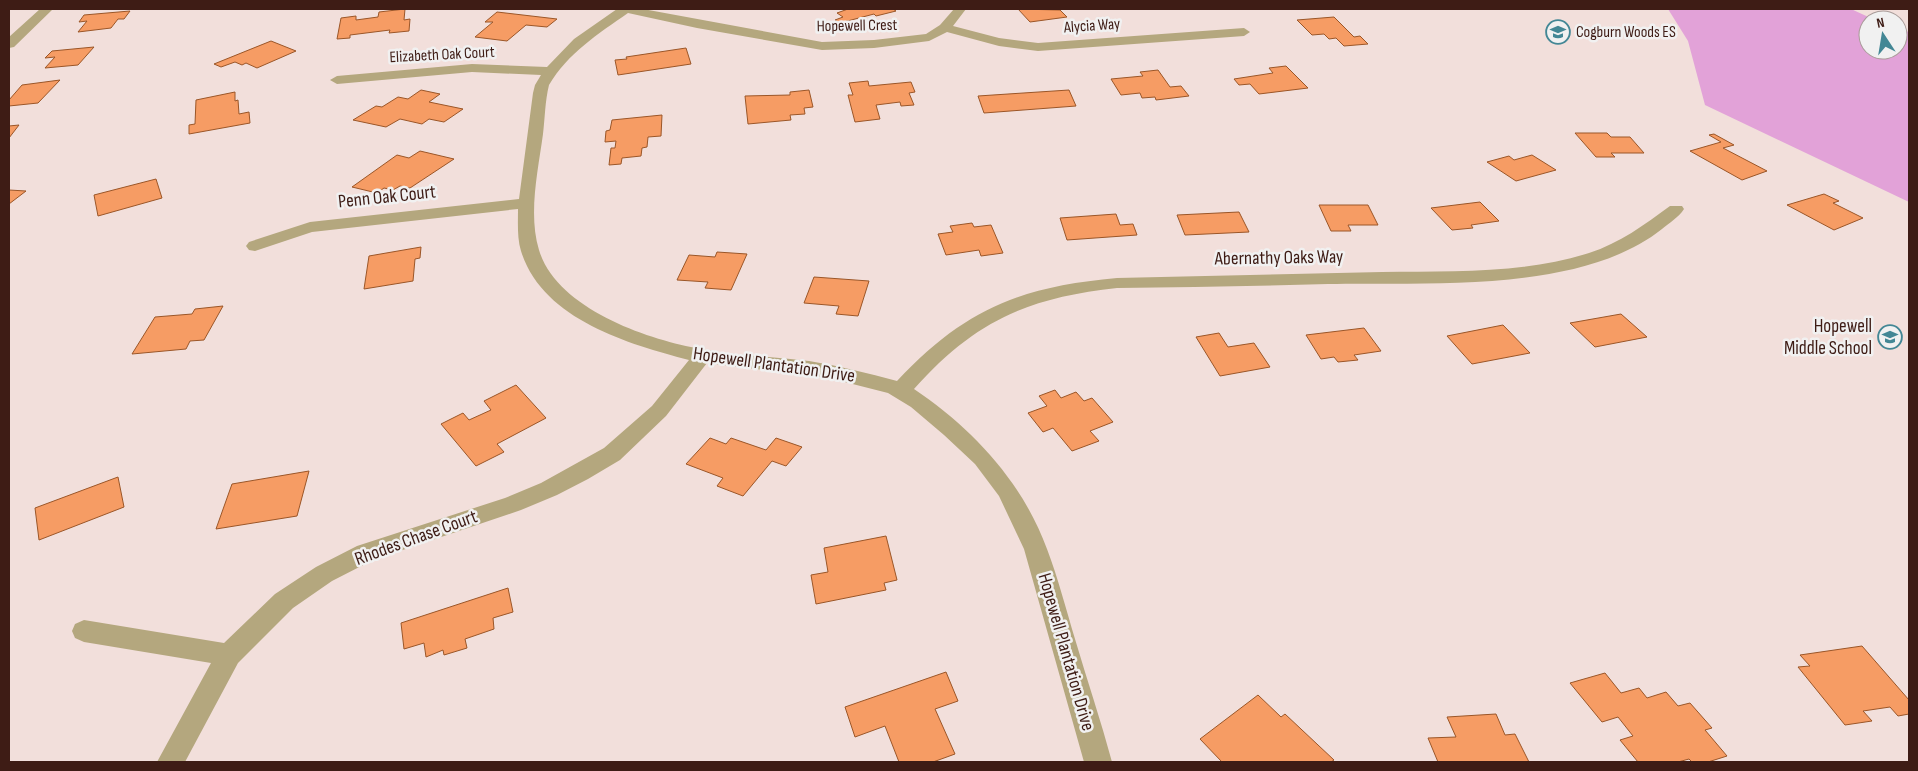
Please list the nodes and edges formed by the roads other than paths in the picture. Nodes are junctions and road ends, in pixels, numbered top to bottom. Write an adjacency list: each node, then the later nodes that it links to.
1 (47, 9): 6 (street)
2 (626, 9): 4 (street, Hopewell Crest); 7 (street, Hopewell Plantation Drive)
3 (960, 9): 4 (street, Hopewell Crest)
4 (945, 28): 5 (street, Alycia Way)
5 (1244, 32)
6 (9, 44)
7 (549, 71): 8 (street, Elizabeth Oak Court); 9 (street, Hopewell Plantation Drive)
8 (336, 80)
9 (527, 203): 11 (street, Penn Oak Court); 12 (street, Hopewell Plantation Drive)
10 (1676, 209): 13 (street, Abernathy Oaks Way)
11 (255, 246)
12 (702, 356): 13 (street, Hopewell Plantation Drive); 15 (street, Rhodes Chase Court)
13 (901, 390): 17 (street, Hopewell Plantation Drive)
14 (84, 631): 15 (street)
15 (229, 656): 16 (street, Rhodes Chase Court)
16 (171, 762)
17 (1098, 762)

